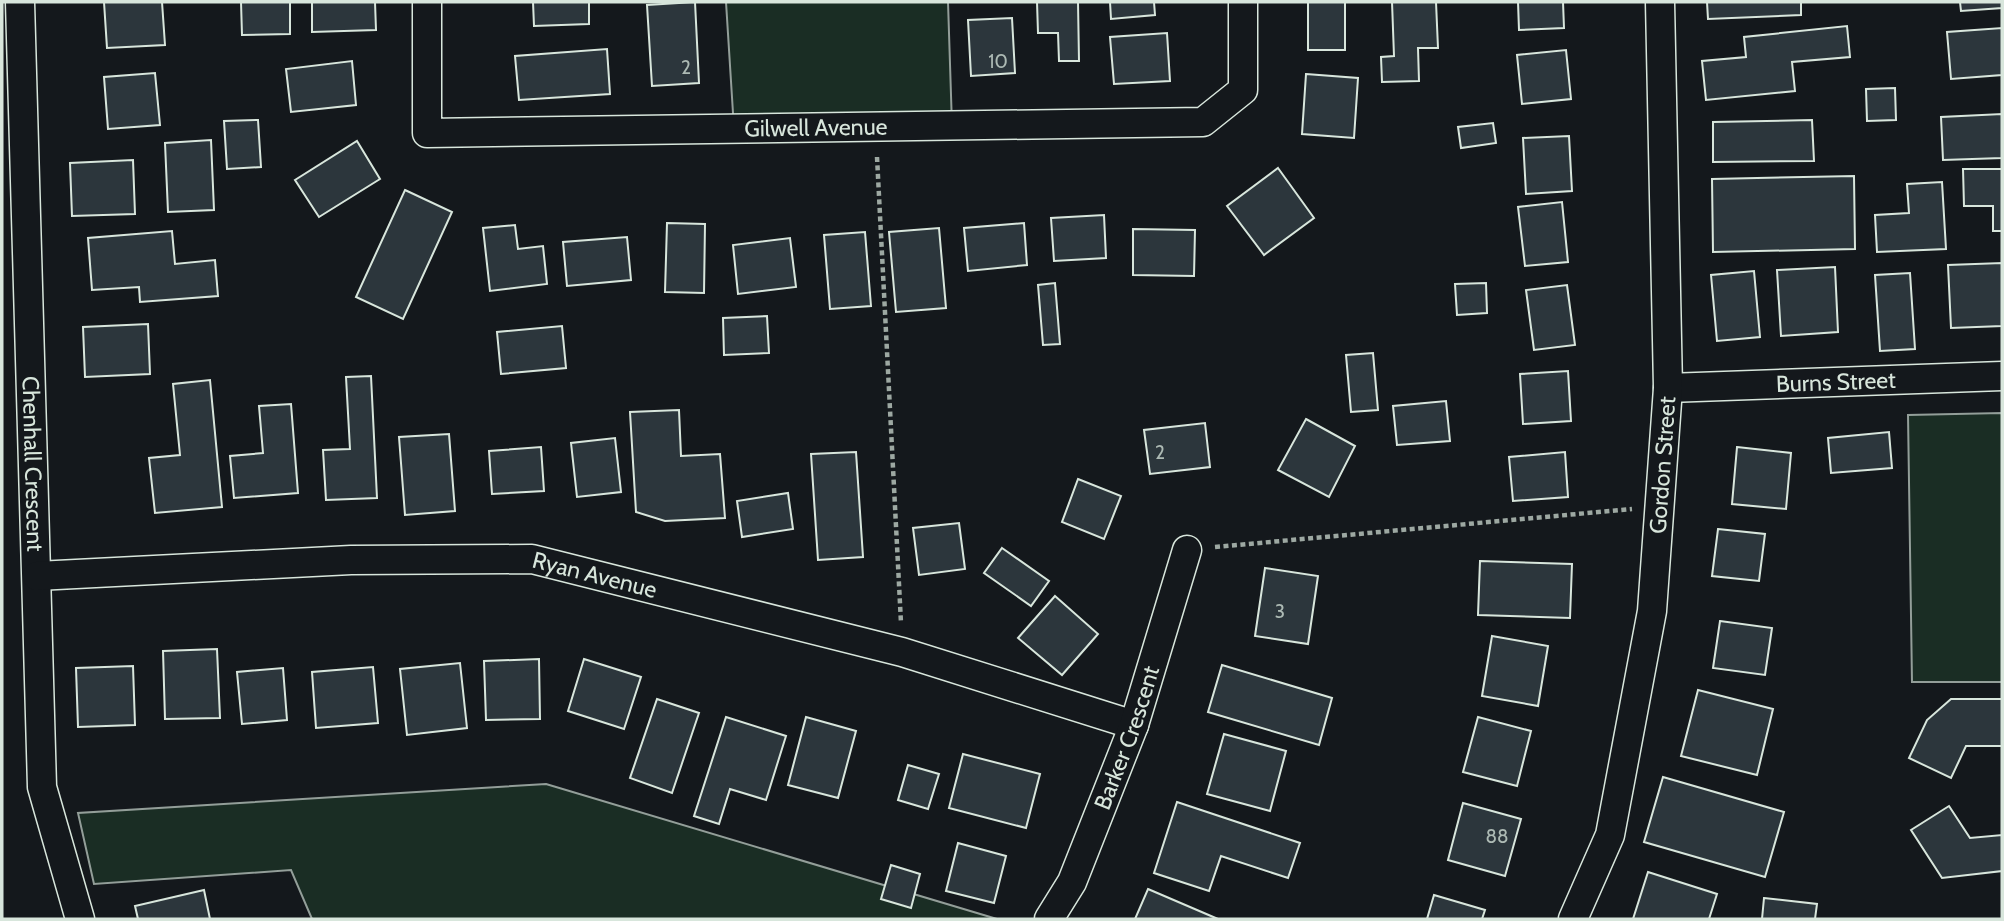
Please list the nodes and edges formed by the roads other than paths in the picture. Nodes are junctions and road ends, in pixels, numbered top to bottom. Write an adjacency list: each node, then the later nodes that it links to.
1 (20, 2): 8 (street, Chenhall Crescent)
2 (427, 2): 3 (street, Gilwell Avenue)
3 (1243, 2)
4 (1660, 2): 6 (street, Gordon Street)
5 (2002, 376): 6 (street, Burns Street)
6 (1668, 388): 12 (street, Gordon Street)
7 (1187, 550): 9 (street, Barker Crescent)
8 (37, 576): 9 (street, Ryan Avenue); 10 (street, Chenhall Crescent)
9 (1134, 725): 11 (street, Barker Crescent)
10 (80, 919)
11 (1049, 919)
12 (1573, 919)

